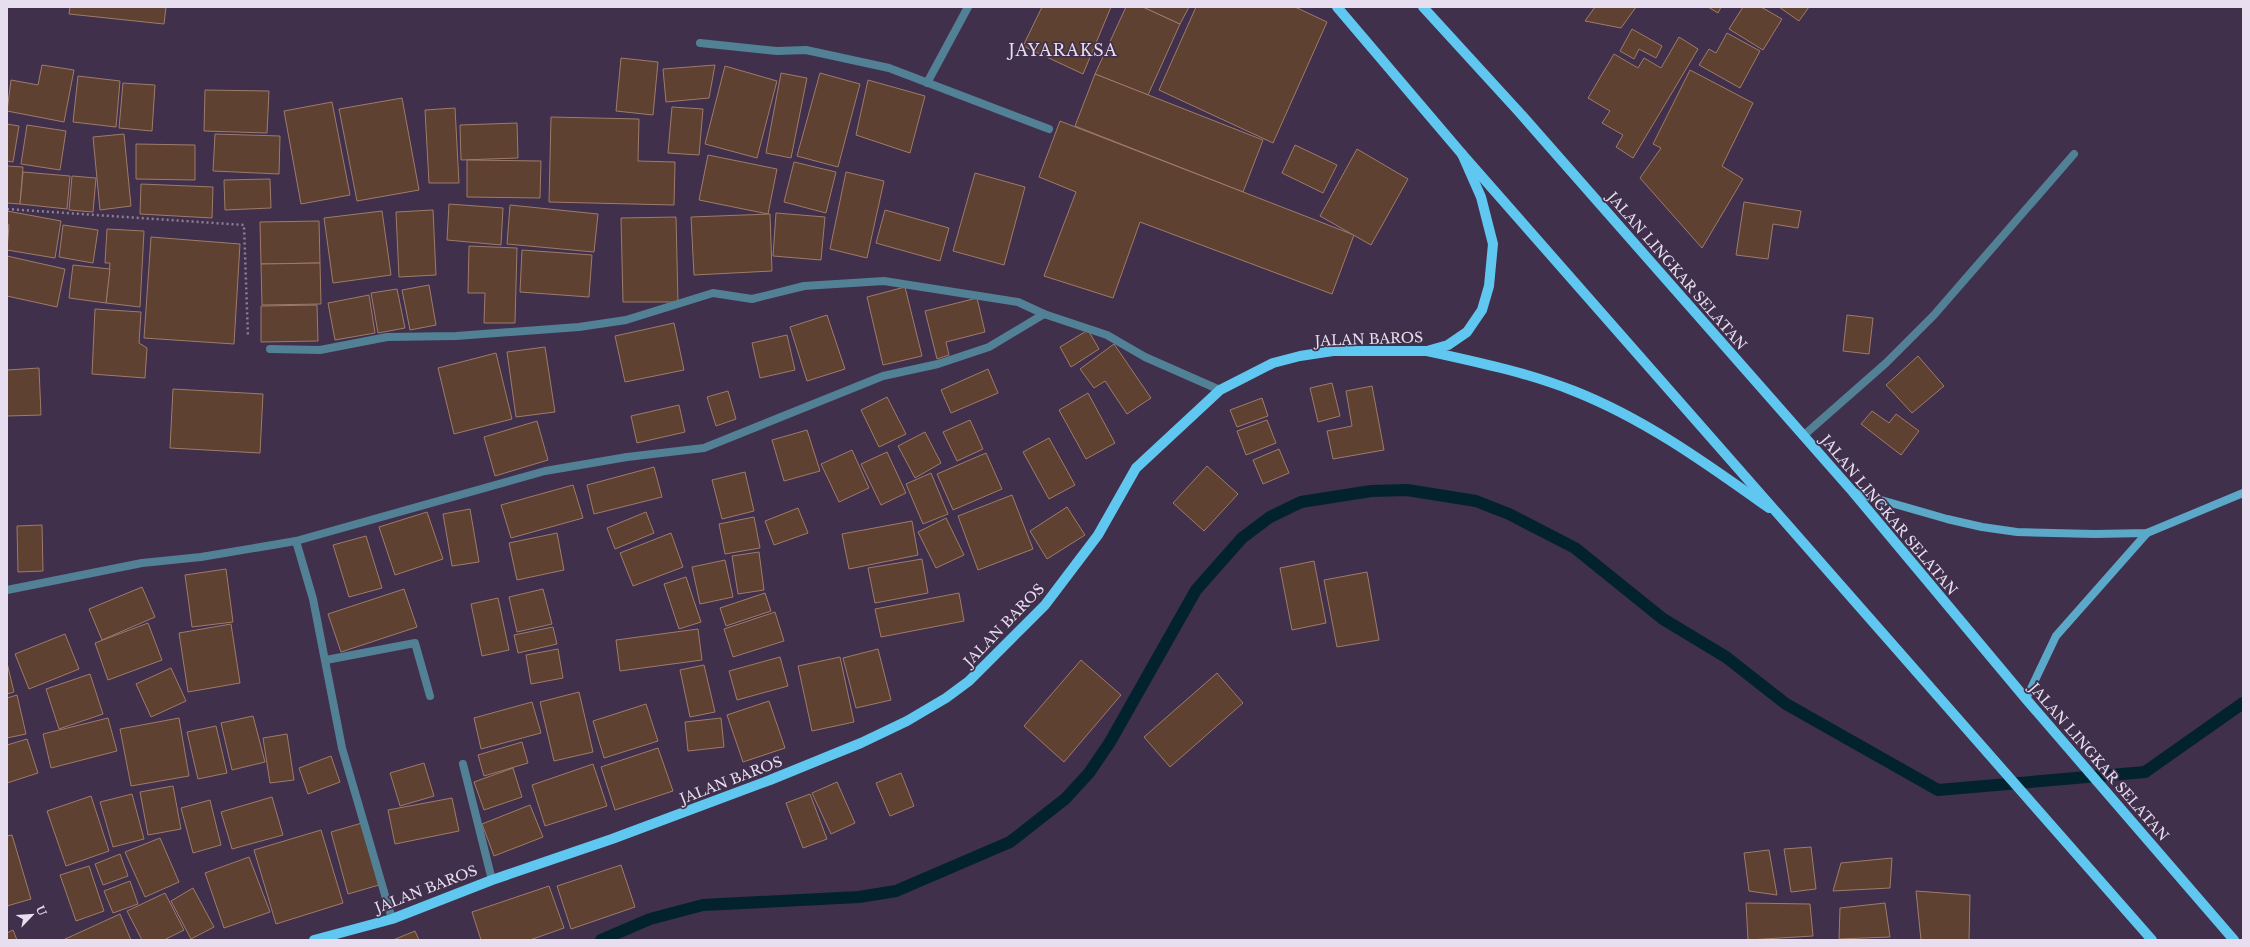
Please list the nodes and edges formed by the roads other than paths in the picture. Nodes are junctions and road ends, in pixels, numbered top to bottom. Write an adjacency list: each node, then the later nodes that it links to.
1 (968, 7): 5 (street)
2 (1337, 7): 7 (main road)
3 (1423, 7): 13 (main road, JALAN LINGKAR SELATAN)
4 (700, 43): 5 (street)
5 (927, 83): 6 (street)
6 (1049, 128)
7 (1462, 154): 11 (main road, JALAN BAROS); 16 (main road)
8 (2074, 154): 13 (street)
9 (1044, 314): 10 (street); 12 (street); 18 (street)
10 (270, 349)
11 (1427, 352): 12 (main road, JALAN BAROS); 16 (main road)
12 (1220, 390): 24 (main road, JALAN BAROS)
13 (1803, 436): 14 (main road, JALAN LINGKAR SELATAN)
14 (1853, 492): 17 (main road); 22 (main road, JALAN LINGKAR SELATAN)
15 (2243, 493): 17 (main road)
16 (1783, 519): 27 (main road)
17 (2147, 533): 22 (main road)
18 (296, 541): 19 (street); 20 (street)
19 (7, 590)
20 (326, 660): 21 (street); 25 (street)
21 (430, 696)
22 (2026, 699): 28 (main road, JALAN LINGKAR SELATAN)
23 (463, 764): 24 (street)
24 (492, 880): 25 (main road, JALAN BAROS)
25 (392, 919): 26 (main road, JALAN BAROS)
26 (314, 940)
27 (2152, 940)
28 (2234, 940)

